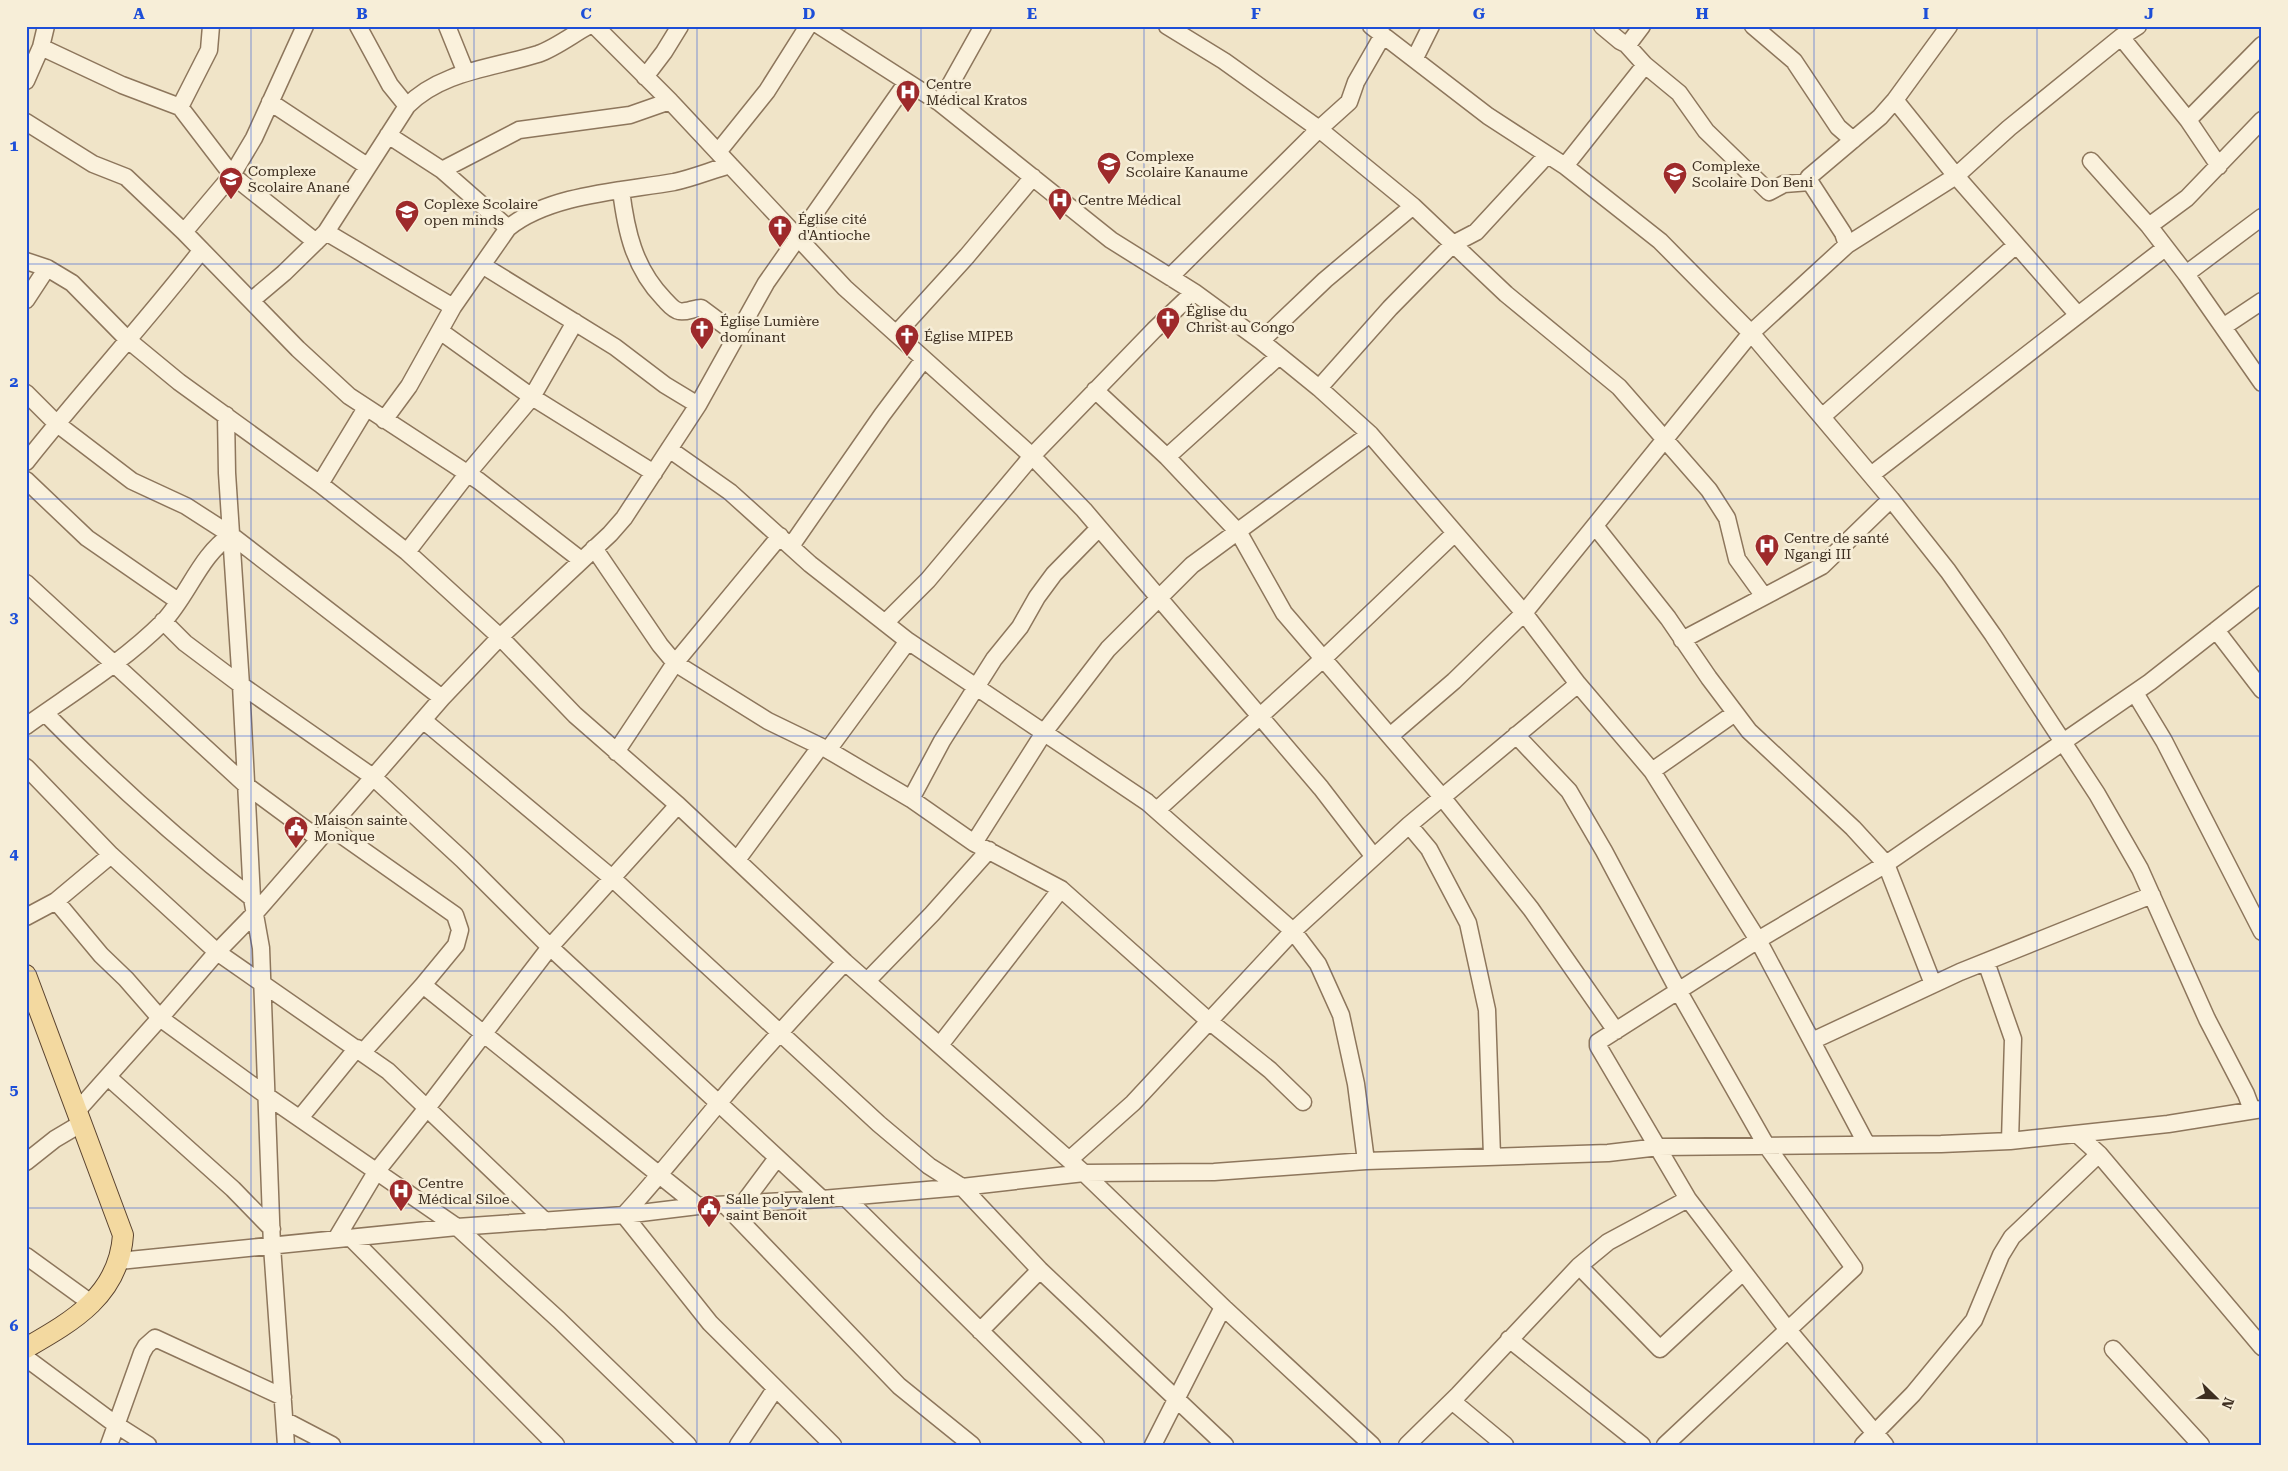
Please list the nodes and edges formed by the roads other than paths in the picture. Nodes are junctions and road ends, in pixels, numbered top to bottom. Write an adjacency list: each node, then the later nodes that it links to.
1 (46, 26): 23 (street)
2 (211, 26): 35 (street)
3 (305, 26): 32 (street)
4 (358, 26): 34 (street)
5 (448, 26): 26 (street)
6 (588, 26): 26 (street)
7 (595, 26): 27 (street)
8 (680, 26): 27 (street)
9 (808, 26): 42 (street)
10 (982, 26): 33 (street)
11 (1167, 26): 39 (street)
12 (1431, 26): 24 (street)
13 (1602, 26): 21 (street)
14 (1642, 26): 21 (street)
15 (1949, 26): 30 (street)
16 (2138, 26): 20 (street)
17 (824, 27): 29 (street)
18 (1755, 27): 41 (street)
19 (1377, 31): 24 (street); 39 (street)
20 (2121, 37): 36 (street); 51 (street)
21 (1626, 44): 25 (street)
22 (2262, 45): 36 (street)
23 (41, 47): 28 (street); 35 (street)
24 (1415, 58): 43 (street)
25 (1645, 65): 47 (street); 53 (street)
26 (466, 73): 34 (street)
27 (645, 77): 31 (street)
28 (26, 81)
29 (906, 82): 33 (street); 61 (street)
30 (1895, 100): 41 (street); 51 (street)
31 (670, 101): 42 (street); 49 (street)
32 (270, 102): 46 (street); 50 (street)
33 (940, 103): 52 (street)
34 (407, 106): 40 (street)
35 (180, 107): 50 (street)
36 (2188, 120): 48 (street)
37 (2262, 120): 48 (street)
38 (26, 122): 59 (street)
39 (1319, 129): 55 (street); 71 (street)
40 (388, 135): 46 (street); 49 (street)
41 (1853, 140): 53 (street)
42 (718, 152): 45 (street)
43 (1547, 155): 47 (street); 62 (street)
44 (2091, 161): 57 (street)
45 (730, 165): 54 (street); 61 (street)
46 (367, 166): 60 (street)
47 (1565, 166): 82 (street)
48 (2219, 166): 57 (street)
49 (442, 170): 58 (street)
50 (232, 175): 59 (street); 60 (street)
51 (1956, 176): 63 (street); 64 (street)
52 (1033, 177): 71 (street); 81 (street)
53 (1810, 182): 63 (street)
54 (621, 190): 58 (street); 83 (street)
55 (1413, 206): 62 (street); 85 (street)
56 (2262, 217): 70 (street)
57 (2149, 226): 65 (street)
58 (508, 228): 68 (street)
59 (184, 232): 66 (street)
60 (320, 237): 74 (street); 76 (street)
61 (797, 237): 81 (street); 83 (street)
62 (1453, 244): 89 (street); 100 (street)
63 (1846, 245): 82 (street)
64 (2016, 245): 77 (street); 96 (street)
65 (2165, 248): 70 (street); 77 (street)
66 (201, 251): 74 (street); 84 (street)
67 (26, 261): 69 (street)
68 (482, 265): 76 (street); 78 (street)
69 (47, 268): 73 (street); 84 (street)
70 (2186, 274): 79 (street)
71 (1170, 277): 72 (street)
72 (1194, 292): 85 (street); 90 (street)
73 (26, 300)
74 (252, 300): 94 (street)
75 (2262, 301): 79 (street)
76 (453, 307): 80 (street)
77 (2078, 315): 107 (street)
78 (575, 322): 92 (street); 93 (street)
79 (2223, 327): 88 (street)
80 (440, 331): 92 (street); 97 (street)
81 (897, 333): 87 (street)
82 (1751, 333): 96 (street); 100 (street)
83 (736, 334): 93 (street)
84 (128, 340): 95 (street); 98 (street)
85 (1260, 341): 86 (street)
86 (1279, 356): 89 (street); 103 (street)
87 (924, 359): 102 (street); 116 (street)
88 (2262, 383)
89 (1319, 388): 99 (street)
90 (1095, 390): 102 (street); 103 (street)
91 (26, 393): 98 (street)
92 (532, 397): 105 (street); 106 (street)
93 (698, 405): 101 (street)
94 (366, 408): 97 (street); 109 (street)
95 (226, 415): 109 (street); 115 (street)
96 (1823, 416): 107 (street)
97 (384, 420): 106 (street)
98 (56, 423): 104 (street); 115 (street)
99 (1370, 434): 113 (street); 114 (street)
100 (1664, 439): 111 (street); 122 (street)
101 (669, 448): 105 (street); 116 (street)
102 (1032, 456): 112 (street); 127 (street)
103 (1168, 457): 113 (street)
104 (26, 462)
105 (654, 472): 117 (street)
106 (468, 473): 118 (street); 119 (street)
107 (1871, 475): 110 (street)
108 (26, 480): 124 (street)
109 (320, 484): 118 (street)
110 (1891, 498): 122 (street); 149 (street)
111 (1595, 526): 125 (street); 130 (street)
112 (1099, 528): 123 (street); 137 (street)
113 (1239, 533): 123 (street); 132 (street)
114 (1455, 533): 125 (street); 132 (street)
115 (231, 535): 124 (street); 136 (street); 140 (street)
116 (786, 541): 127 (street); 134 (street)
117 (594, 548): 119 (street); 134 (street)
118 (407, 552): 129 (street)
119 (581, 560): 129 (street)
120 (26, 583): 133 (street)
121 (2262, 594): 128 (street)
122 (1763, 596): 130 (street)
123 (1158, 598): 143 (street); 146 (street)
124 (178, 601): 126 (street)
125 (1524, 613): 135 (street); 148 (street)
126 (163, 621): 133 (street); 136 (street)
127 (885, 623): 131 (street)
128 (2216, 630): 138 (street); 139 (street)
129 (500, 637): 140 (street); 151 (street)
130 (1682, 640): 142 (street)
131 (908, 641): 137 (street); 150 (street)
132 (1324, 658): 143 (street); 148 (street)
133 (114, 663): 141 (street); 155 (street)
134 (675, 663): 150 (street); 151 (street)
135 (1578, 684): 147 (street); 153 (street)
136 (241, 685): 154 (street); 155 (street)
137 (977, 686): 146 (street); 157 (street)
138 (2262, 690)
139 (2135, 693): 149 (street); 175 (street)
140 (442, 698): 144 (street)
141 (45, 713): 145 (street); 172 (street)
142 (1735, 713): 153 (street); 167 (street)
143 (1259, 718): 159 (street); 165 (street)
144 (423, 720): 154 (street); 168 (street)
145 (26, 726)
146 (1045, 731): 159 (street); 162 (street)
147 (1516, 735): 156 (street); 186 (street)
148 (1390, 736): 156 (street)
149 (2064, 743): 167 (street); 170 (street)
150 (824, 749): 157 (street); 166 (street)
151 (616, 752): 158 (street)
152 (26, 766): 164 (street)
153 (1652, 770): 176 (street)
154 (373, 777): 161 (street); 177 (street)
155 (247, 786): 161 (street); 172 (street)
156 (1442, 797): 160 (street); 189 (street)
157 (911, 799): 162 (street)
158 (678, 805): 166 (street); 168 (street)
159 (1157, 810): 174 (street)
160 (1409, 825): 165 (street); 209 (street)
161 (325, 833): 172 (street); 185 (street)
162 (974, 843): 163 (street)
163 (990, 850): 169 (street); 182 (street)
164 (111, 855): 171 (street); 178 (street)
165 (1374, 857): 174 (street)
166 (737, 860): 179 (street)
167 (1886, 864): 176 (street); 184 (street)
168 (612, 878): 177 (street); 190 (street)
169 (1061, 888): 188 (street); 193 (street)
170 (2152, 895): 180 (street); 200 (street)
171 (56, 901): 173 (street); 187 (street)
172 (254, 905): 178 (street); 183 (street)
173 (26, 917)
174 (1293, 931): 188 (street); 212 (street)
175 (2262, 932)
176 (1758, 940): 186 (street); 192 (street)
177 (550, 947): 191 (street); 198 (street)
178 (217, 952): 183 (street); 187 (street)
179 (845, 962): 182 (street); 190 (street)
180 (1986, 962): 184 (street); 204 (street)
181 (26, 975): 201 (main road)
182 (867, 981): 193 (street)
183 (263, 984): 194 (street); 196 (street)
184 (1933, 984): 192 (street)
185 (423, 985): 191 (street); 194 (street)
186 (1680, 992): 189 (street); 206 (street)
187 (160, 1018): 195 (street); 196 (street)
188 (1209, 1021): 197 (street); 211 (street)
189 (1616, 1031): 207 (street)
190 (779, 1033): 198 (street); 217 (street)
191 (484, 1034): 199 (street); 216 (street)
192 (1812, 1041): 205 (street)
193 (940, 1045): 211 (street)
194 (360, 1050): 199 (street); 202 (street)
195 (108, 1077): 201 (street); 226 (street)
196 (267, 1096): 202 (street); 226 (street)
197 (1303, 1102)
198 (718, 1103): 210 (street); 216 (street)
199 (428, 1108): 214 (street); 224 (street)
200 (2257, 1110): 203 (street)
201 (79, 1117): 213 (street); 230 (main road)
202 (300, 1118): 214 (street)
203 (2078, 1135): 204 (street); 208 (street)
204 (2010, 1141): 205 (street)
205 (1866, 1144): 206 (street)
206 (1766, 1145): 207 (street); 237 (street)
207 (1659, 1147): 209 (street); 220 (street)
208 (2099, 1154): 239 (street); 249 (street)
209 (1492, 1156): 212 (street)
210 (777, 1158): 219 (street); 221 (street)
211 (1069, 1160): 215 (street)
212 (1366, 1161): 215 (street)
213 (26, 1162)
214 (376, 1172): 225 (street); 227 (street)
215 (1084, 1173): 217 (street); 235 (street)
216 (660, 1176): 222 (street); 223 (street)
217 (962, 1187): 218 (street); 232 (street)
218 (845, 1197): 219 (street); 236 (street)
219 (822, 1199): 221 (street)
220 (1688, 1199): 231 (street); 233 (street)
221 (734, 1205): 222 (street); 258 (street)
222 (698, 1206): 223 (street)
223 (624, 1215): 224 (street); 243 (street)
224 (545, 1221): 225 (street)
225 (457, 1227): 227 (street); 255 (street)
226 (272, 1229): 228 (street)
227 (344, 1238): 228 (street); 254 (street)
228 (272, 1246): 230 (street); 245 (street)
229 (26, 1256): 234 (street)
230 (119, 1261): 234 (main road)
231 (1579, 1266): 233 (street); 238 (street)
232 (1040, 1270): 236 (street); 244 (street)
233 (1743, 1272): 237 (street)
234 (91, 1303): 240 (main road)
235 (1223, 1307): 244 (street); 262 (street)
236 (980, 1330): 259 (street)
237 (1788, 1330): 249 (street); 266 (street)
238 (1509, 1339): 246 (street); 265 (street)
239 (2262, 1347)
240 (26, 1348)
241 (2113, 1349): 267 (street)
242 (26, 1358): 248 (street)
243 (775, 1390): 256 (street); 257 (street)
244 (1175, 1397): 260 (street); 261 (street)
245 (283, 1398): 247 (street); 248 (street)
246 (1452, 1401): 263 (street); 264 (street)
247 (286, 1421): 252 (street); 253 (street)
248 (115, 1424): 250 (street); 251 (street)
249 (1874, 1441)
250 (109, 1445)
251 (148, 1445)
252 (286, 1445)
253 (332, 1445)
254 (556, 1445)
255 (688, 1445)
256 (738, 1445)
257 (833, 1445)
258 (972, 1445)
259 (1096, 1445)
260 (1153, 1445)
261 (1225, 1445)
262 (1372, 1445)
263 (1407, 1445)
264 (1505, 1445)
265 (1642, 1445)
266 (1665, 1445)
267 (2201, 1445)

